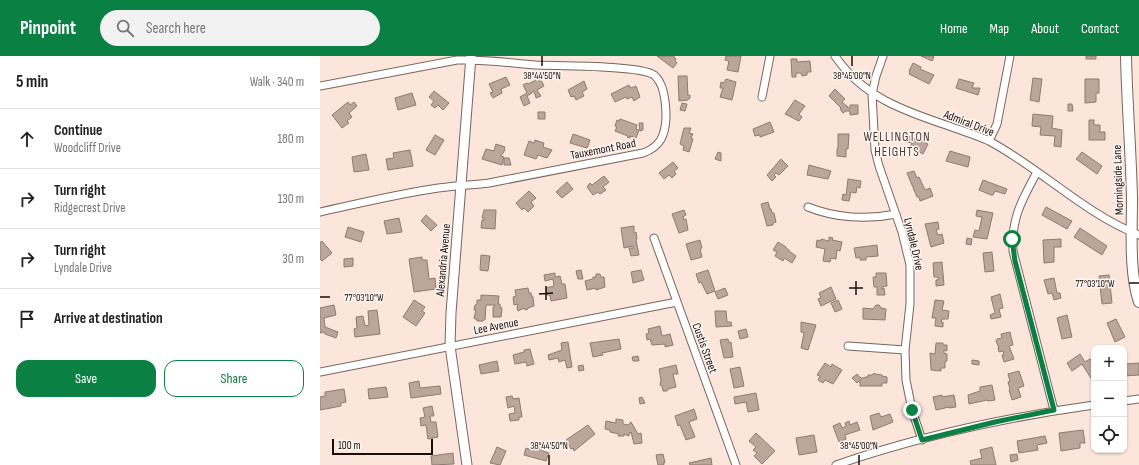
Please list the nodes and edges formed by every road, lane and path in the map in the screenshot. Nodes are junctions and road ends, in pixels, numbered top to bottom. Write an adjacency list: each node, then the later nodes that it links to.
1 (770, 56): 9 (street)
2 (835, 56): 8 (street, Admiral Drive)
3 (883, 56): 8 (street, Lyndale Drive)
4 (1010, 56): 10 (street)
5 (1126, 56): 16 (main road, Morningside Lane)
6 (471, 58): 7 (street, Tauxemont Road); 12 (street, Alexandria Avenue); 12 (street, Tauxemont Road)
7 (320, 86)
8 (872, 94): 10 (street, Admiral Drive); 15 (street, Lyndale Drive)
9 (762, 97)
10 (989, 141): 11 (street, Admiral Drive)
11 (1037, 172): 16 (street, Admiral Drive); 27 (street)
12 (461, 186): 14 (street, Tauxemont Road); 20 (street, Alexandria Avenue)
13 (808, 207): 15 (street)
14 (320, 212)
15 (896, 214): 22 (street, Lyndale Drive)
16 (1136, 233): 19 (main road, Morningside Lane)
17 (654, 238): 18 (street, Custis Street)
18 (677, 302): 20 (street, Lee Avenue); 30 (street, Custis Street)
19 (1139, 302)
20 (450, 346): 23 (street, Lee Avenue); 29 (street, Alexandria Avenue)
21 (848, 346): 22 (street)
22 (905, 350): 28 (street, Lyndale Drive)
23 (320, 372)
24 (1139, 399): 25 (street)
25 (1127, 401)
26 (1091, 405): 27 (street)
27 (1054, 410): 28 (street)
28 (922, 440): 31 (street)
29 (467, 465)
30 (736, 465)
31 (836, 465)

